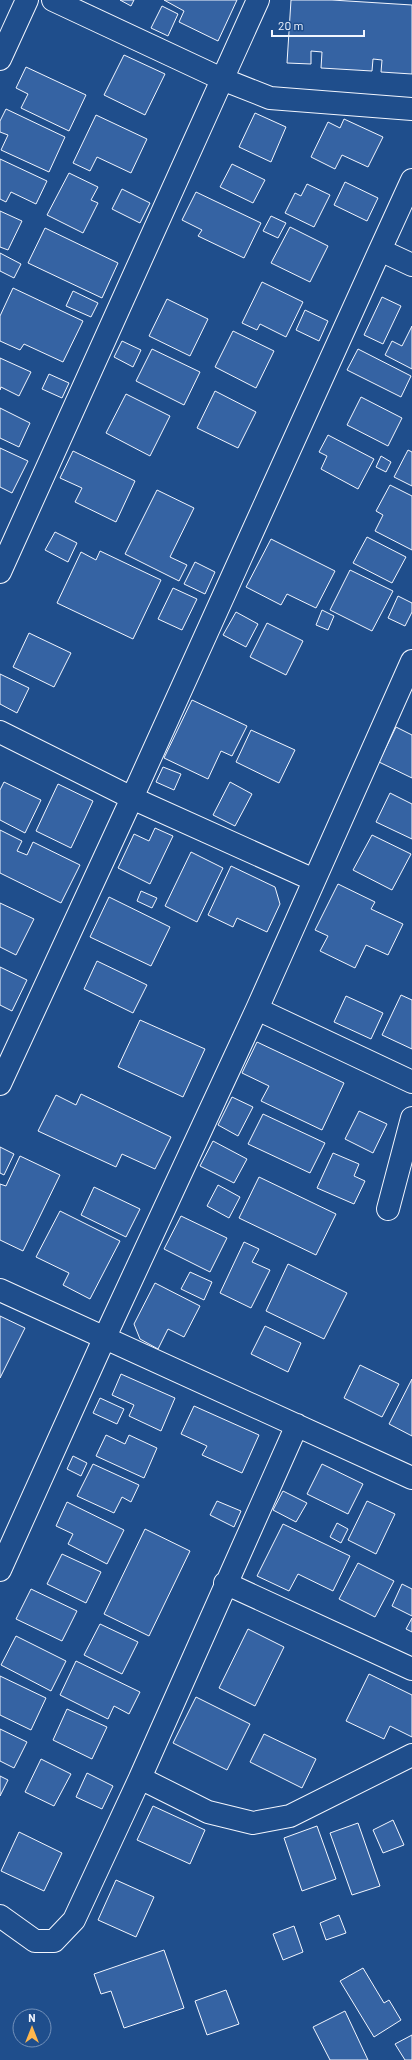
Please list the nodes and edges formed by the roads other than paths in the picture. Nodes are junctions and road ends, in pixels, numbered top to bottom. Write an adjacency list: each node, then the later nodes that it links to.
1 (27, 0): 4 (street)
2 (53, 0): 5 (street)
3 (258, 0): 5 (street)
4 (0, 59)
5 (222, 79): 6 (street); 10 (street)
6 (412, 109)
7 (412, 180): 8 (street)
8 (380, 250): 9 (street); 14 (street)
9 (412, 265)
10 (0, 572)
11 (412, 661): 12 (street)
12 (404, 696): 15 (street)
13 (0, 732): 14 (street)
14 (132, 798): 15 (street); 18 (street)
15 (314, 880): 16 (street)
16 (257, 1009): 17 (street); 22 (street)
17 (412, 1082)
18 (0, 1084)
19 (412, 1118): 20 (street)
20 (388, 1208)
21 (0, 1290): 22 (street)
22 (104, 1339): 23 (street); 25 (street)
23 (297, 1425): 24 (street); 26 (street)
24 (412, 1478)
25 (0, 1570)
26 (225, 1583): 27 (street); 29 (street)
27 (412, 1669)
28 (412, 1755): 29 (street)
29 (140, 1778): 30 (street)
30 (0, 1916)

